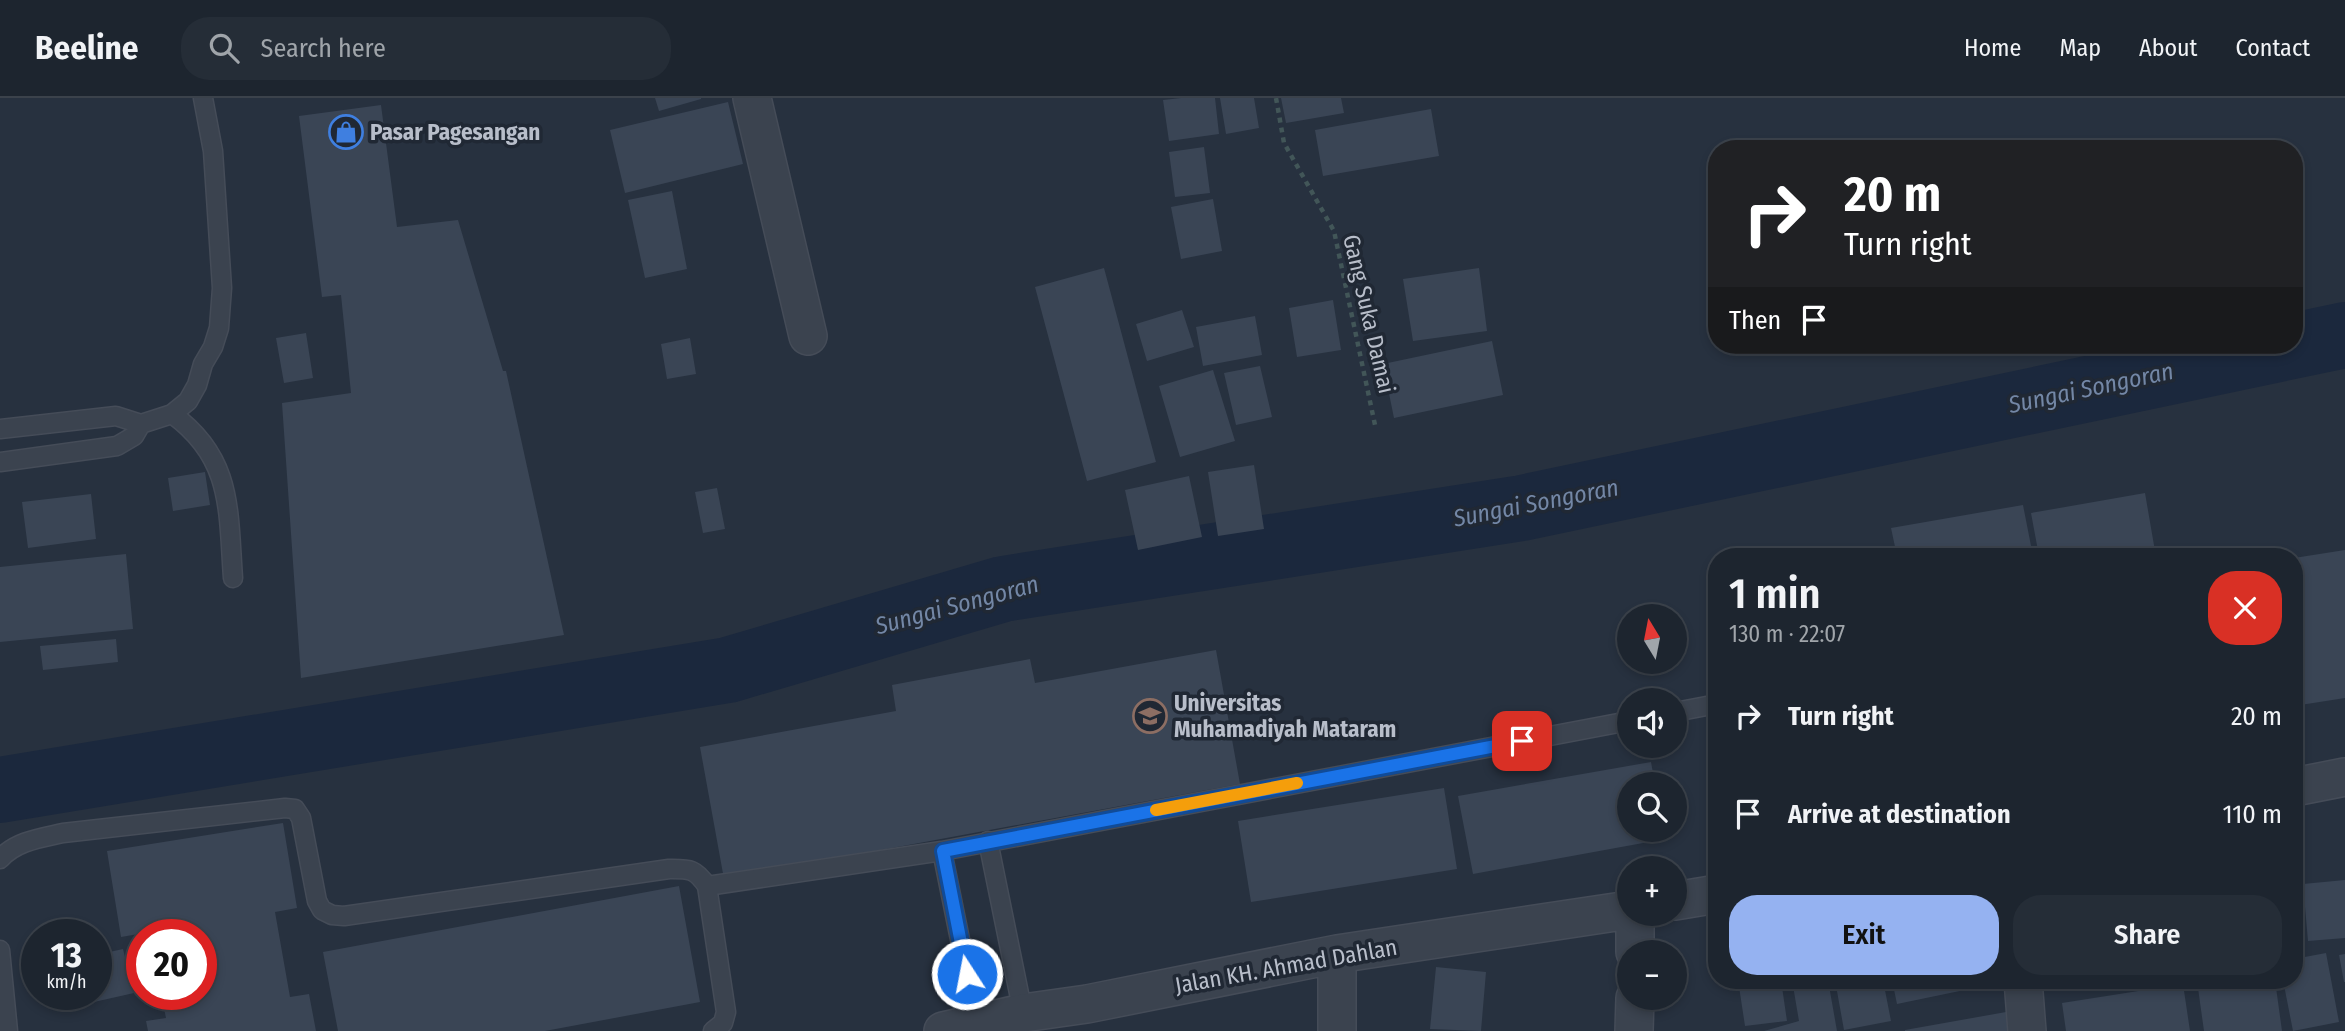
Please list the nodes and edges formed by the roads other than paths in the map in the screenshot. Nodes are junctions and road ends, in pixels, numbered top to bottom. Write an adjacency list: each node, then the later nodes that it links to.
1 (203, 98): 4 (lane)
2 (751, 98): 3 (street)
3 (808, 336)
4 (173, 414): 5 (lane); 8 (lane)
5 (141, 424): 6 (lane); 7 (lane)
6 (0, 429)
7 (0, 462)
8 (233, 578)
9 (1708, 706): 10 (lane)
10 (1687, 710)
11 (1617, 723): 14 (lane)
12 (2345, 777): 13 (street)
13 (2303, 785)
14 (988, 841): 15 (lane); 25 (lane)
15 (943, 851): 17 (lane); 27 (lane)
16 (0, 859): 17 (lane)
17 (707, 886): 29 (lane)
18 (1708, 896): 19 (street)
19 (1687, 899)
20 (1617, 912): 22 (street, Jalan KH. Ahmad Dahlan)
21 (0, 950): 28 (lane)
22 (1337, 954): 26 (street, Jalan KH. Ahmad Dahlan); 30 (street)
23 (2024, 989): 32 (street)
24 (1635, 1010): 31 (street)
25 (1023, 1013): 26 (street, Jalan KH. Ahmad Dahlan); 27 (street, Jalan KH. Ahmad Dahlan)
26 (1087, 1017)
27 (960, 1027)
28 (8, 1031)
29 (713, 1031)
30 (1337, 1031)
31 (1634, 1031)
32 (2027, 1031)

